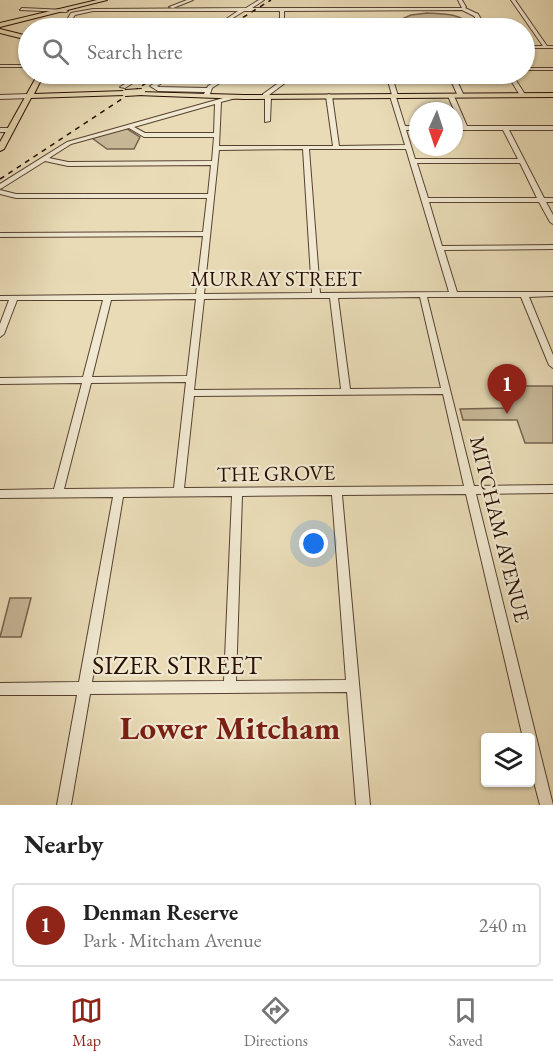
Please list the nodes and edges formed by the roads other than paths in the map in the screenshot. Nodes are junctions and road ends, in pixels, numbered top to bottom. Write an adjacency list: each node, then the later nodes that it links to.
1 (104, 0): 17 (main road)
2 (191, 0): 16 (street)
3 (262, 0): 10 (street)
4 (319, 0): 12 (street)
5 (355, 0): 13 (street)
6 (408, 0): 14 (street)
7 (460, 0): 15 (street)
8 (513, 0): 23 (street)
9 (22, 9): 17 (street)
10 (246, 9): 11 (street); 16 (street); 20 (street)
11 (282, 9): 12 (street); 21 (street)
12 (320, 9): 13 (street)
13 (357, 9): 14 (street)
14 (411, 9): 15 (street)
15 (463, 9): 22 (street)
16 (168, 10): 19 (street)
17 (66, 11): 18 (main road)
18 (29, 18)
19 (69, 18)
20 (233, 18)
21 (282, 18)
22 (478, 18)
23 (526, 18)
24 (18, 20): 25 (main road)
25 (2, 23)
26 (0, 31): 28 (main road)
27 (535, 31): 30 (street)
28 (18, 36)
29 (535, 47): 30 (street)
30 (546, 47): 31 (street)
31 (553, 47)
32 (0, 66): 33 (street)
33 (18, 66)
34 (535, 69): 35 (street)
35 (553, 69)
36 (36, 84): 56 (main road)
37 (132, 84): 44 (street)
38 (156, 84): 45 (street)
39 (218, 84): 45 (street)
40 (280, 84): 55 (street)
41 (391, 84): 48 (street)
42 (456, 84): 50 (street)
43 (516, 84): 51 (street)
44 (123, 92): 45 (main road, bridge); 56 (main road); 56 (main road)
45 (207, 93): 53 (main road); 54 (main road); 58 (street)
46 (553, 95): 51 (main road)
47 (329, 96): 48 (main road); 55 (main road); 69 (street)
48 (394, 96): 49 (main road); 61 (street)
49 (452, 96): 50 (main road); 63 (street)
50 (461, 96): 51 (main road)
51 (523, 96)
52 (0, 97): 56 (street)
53 (234, 97): 54 (main road); 57 (street)
54 (253, 97): 55 (main road)
55 (267, 97): 59 (street)
56 (27, 100): 67 (main road)
57 (218, 101): 58 (street); 68 (street)
58 (192, 107): 60 (street)
59 (267, 121)
60 (129, 126): 68 (street); 74 (street)
61 (403, 128): 62 (street); 70 (street)
62 (409, 128)
63 (465, 128): 64 (street)
64 (505, 128): 65 (street); 76 (street)
65 (553, 128)
66 (0, 130): 67 (street)
67 (11, 130): 73 (main road)
68 (216, 135): 71 (street)
69 (336, 147): 70 (street); 72 (street)
70 (408, 147): 75 (street)
71 (216, 148): 72 (street); 77 (street)
72 (306, 148): 93 (street)
73 (0, 149)
74 (44, 159): 77 (street); 78 (street)
75 (413, 161): 76 (street); 81 (street)
76 (521, 161): 82 (street)
77 (213, 163): 80 (street)
78 (0, 187)
79 (0, 192): 80 (street)
80 (210, 196): 85 (street)
81 (425, 200): 82 (street); 88 (street)
82 (541, 200): 83 (street); 84 (street)
83 (553, 200)
84 (553, 222)
85 (205, 234): 86 (street); 96 (street)
86 (0, 235)
87 (553, 247): 88 (street)
88 (440, 248): 92 (street)
89 (524, 294): 90 (street, MURRAY STREET); 92 (street, MURRAY STREET); 100 (street)
90 (553, 294)
91 (423, 295): 92 (street, MURRAY STREET); 94 (street, MURRAY STREET); 104 (street, MITCHAM AVENUE)
92 (454, 295)
93 (316, 296): 94 (street, MURRAY STREET); 96 (street, MURRAY STREET)
94 (334, 296): 105 (street)
95 (108, 297): 96 (street, MURRAY STREET); 98 (street, MURRAY STREET); 102 (street)
96 (199, 297): 101 (street)
97 (0, 298): 98 (street, MURRAY STREET)
98 (14, 298): 99 (street)
99 (0, 334)
100 (553, 365)
101 (190, 379): 102 (street); 106 (street)
102 (87, 380): 103 (street); 114 (street)
103 (0, 381)
104 (446, 391): 105 (street); 107 (street, MITCHAM AVENUE)
105 (346, 392): 106 (street)
106 (190, 393): 110 (street)
107 (469, 489): 108 (street, THE GROVE); 109 (street, THE GROVE); 119 (street, MITCHAM AVENUE)
108 (553, 489)
109 (337, 491): 111 (street, THE GROVE); 115 (street)
110 (179, 492): 111 (street, THE GROVE); 112 (street, THE GROVE)
111 (237, 492): 116 (street)
112 (119, 493): 114 (street, THE GROVE); 117 (street)
113 (0, 494): 114 (street, THE GROVE)
114 (58, 494)
115 (354, 686): 116 (street, SIZER STREET); 122 (street)
116 (230, 687): 117 (street, SIZER STREET)
117 (84, 688): 118 (street, SIZER STREET); 121 (street)
118 (0, 689)
119 (529, 733)
120 (535, 758): 123 (street, MITCHAM AVENUE)
121 (64, 805)
122 (363, 805)
123 (547, 805)

